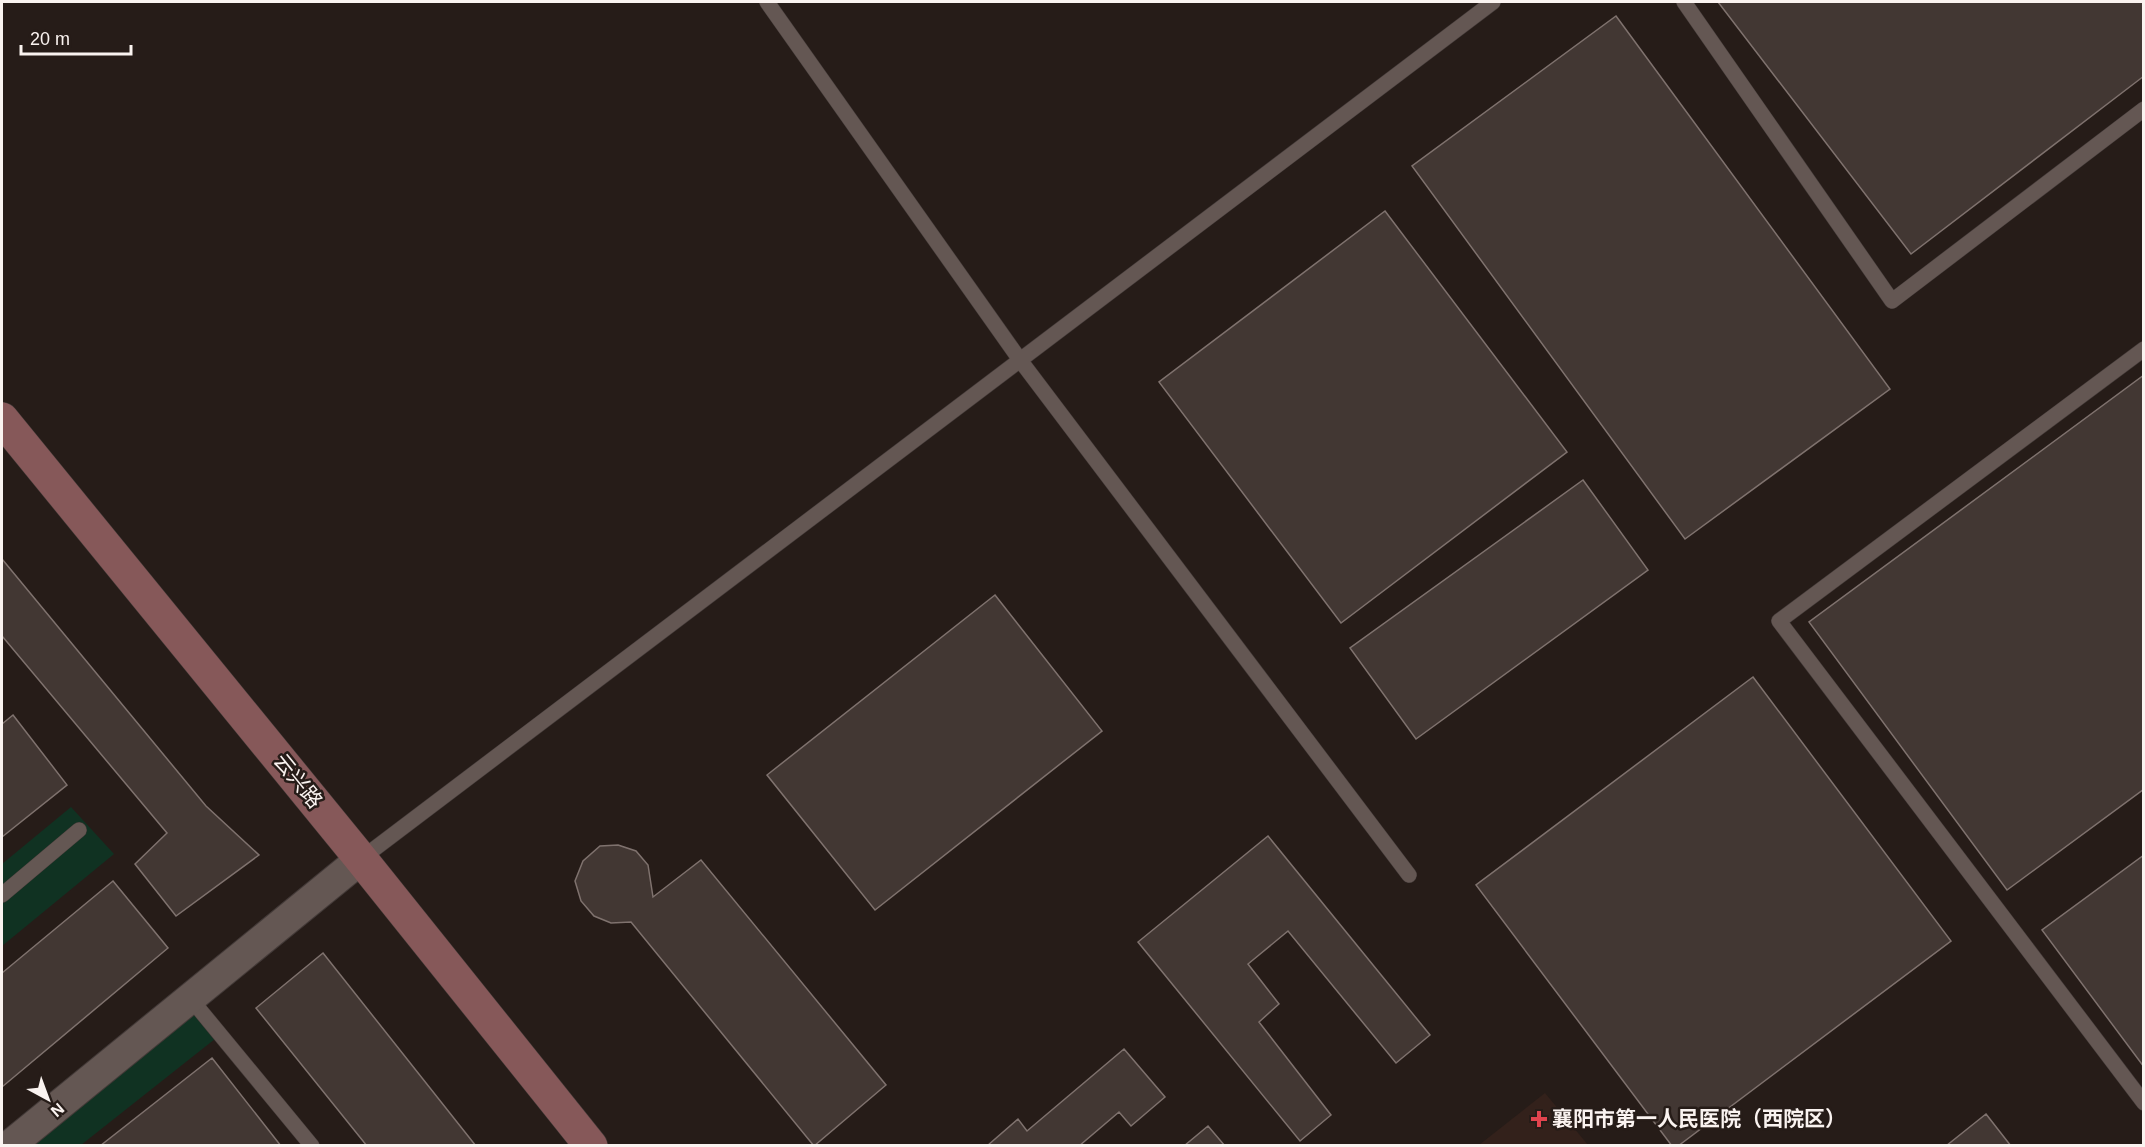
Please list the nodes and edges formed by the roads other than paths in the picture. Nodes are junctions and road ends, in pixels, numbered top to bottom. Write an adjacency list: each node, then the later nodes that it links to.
1 (767, 2): 6 (lane)
2 (1493, 2): 6 (lane)
3 (1683, 2): 4 (lane)
4 (2144, 109)
5 (2144, 349): 13 (lane)
6 (1020, 360): 9 (lane); 10 (lane)
7 (2, 419): 9 (main road, 云兴路)
8 (79, 830): 11 (lane)
9 (361, 859): 12 (street); 16 (main road, 云兴路)
10 (1409, 875)
11 (2, 895)
12 (190, 998): 14 (street); 15 (lane)
13 (2144, 1103)
14 (9, 1146)
15 (312, 1146)
16 (591, 1146)

